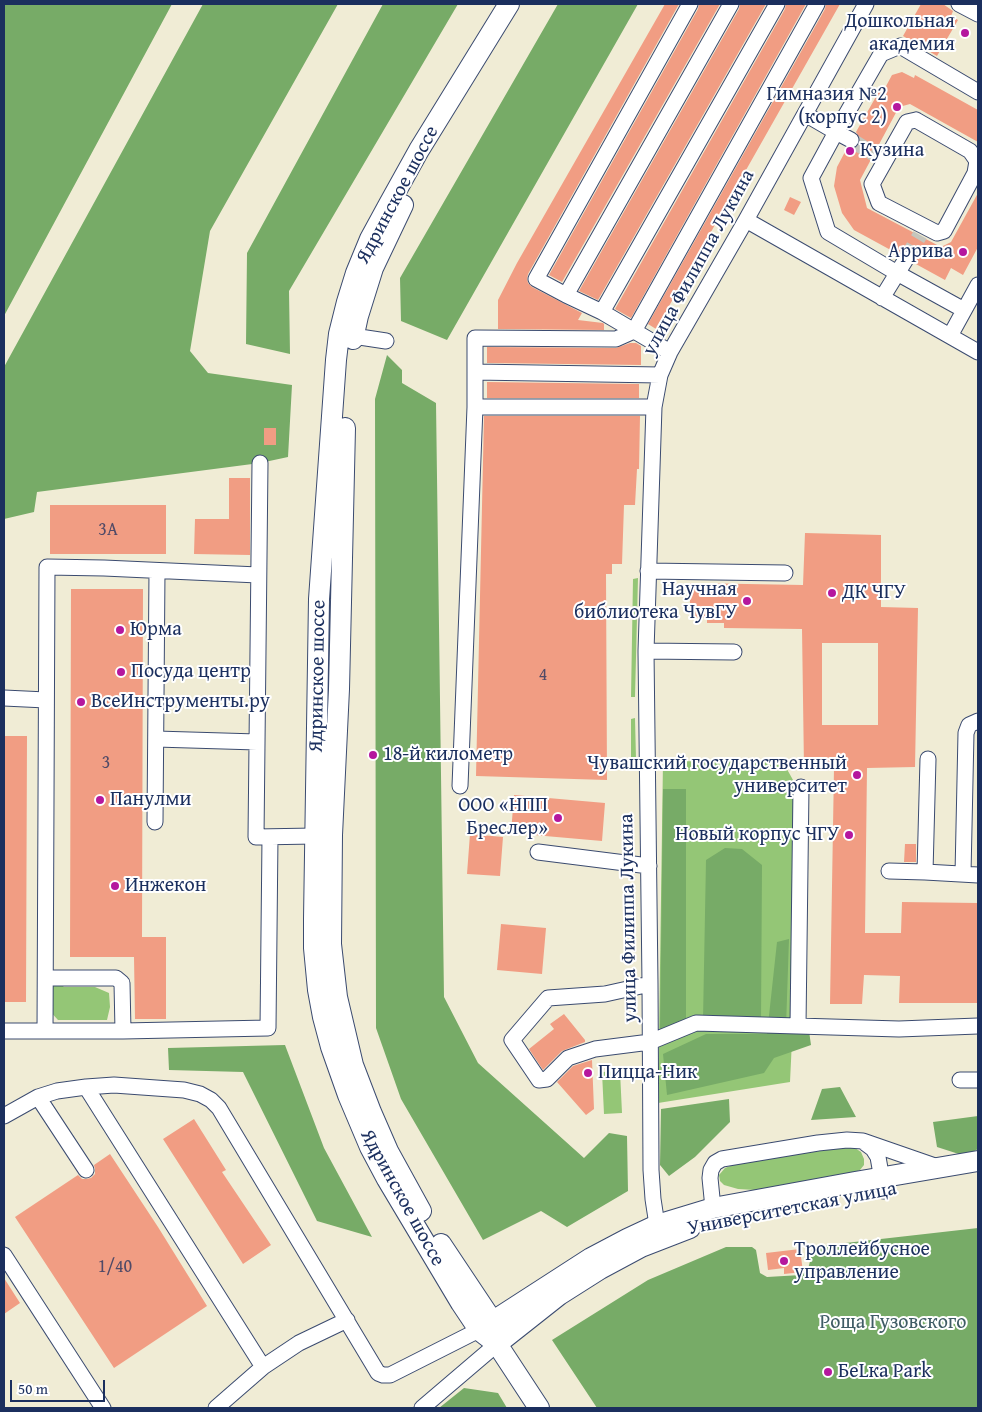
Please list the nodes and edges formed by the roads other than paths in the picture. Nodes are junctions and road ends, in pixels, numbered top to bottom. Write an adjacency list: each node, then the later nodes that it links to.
1 (509, 4): 9 (main road, Ядринское шоссе)
2 (690, 4): 19 (street)
3 (730, 4): 19 (street)
4 (777, 4): 22 (street)
5 (817, 4): 23 (street)
6 (866, 4): 11 (street, улица Филиппа Лукина)
7 (959, 4): 8 (street)
8 (978, 14)
9 (498, 24): 24 (main road, Ядринское шоссе); 49 (main road, Ядринское шоссе)
10 (978, 92): 12 (street)
11 (805, 114): 12 (street); 14 (street, улица Филиппа Лукина)
12 (836, 132): 13 (street); 17 (street)
13 (851, 140)
14 (746, 220): 20 (street); 27 (street, улица Филиппа Лукина)
15 (922, 231): 15 (street)
16 (906, 258): 17 (street)
17 (897, 273): 20 (street); 21 (street)
18 (978, 284): 21 (street)
19 (566, 295): 22 (street)
20 (882, 298): 25 (street)
21 (964, 310): 25 (street)
22 (602, 312): 23 (street)
23 (634, 331): 27 (street); 29 (street)
24 (353, 336): 26 (street); 49 (main road, Ядринское шоссе)
25 (950, 336): 28 (street)
26 (386, 342)
27 (670, 352): 30 (street, улица Филиппа Лукина)
28 (978, 352)
29 (475, 372): 30 (street); 31 (street)
30 (660, 375): 32 (street, улица Филиппа Лукина)
31 (475, 407): 32 (street); 46 (street)
32 (654, 407): 35 (street, улица Филиппа Лукина)
33 (260, 463): 37 (street)
34 (157, 571): 37 (street); 41 (street); 43 (street)
35 (648, 571): 36 (street); 38 (street, улица Филиппа Лукина)
36 (786, 573)
37 (258, 576): 44 (street)
38 (646, 651): 39 (street); 52 (street, улица Филиппа Лукина)
39 (734, 652)
40 (4, 698): 41 (street)
41 (46, 700): 57 (street)
42 (978, 722): 55 (street)
43 (156, 739): 44 (street); 48 (street)
44 (257, 742): 50 (street)
45 (928, 759): 54 (street)
46 (460, 786)
47 (801, 787): 59 (street)
48 (155, 822)
49 (323, 835): 50 (street); 80 (main road, Ядринское шоссе)
50 (270, 836): 63 (street)
51 (538, 852): 52 (street)
52 (649, 866): 58 (street, улица Филиппа Лукина)
53 (889, 871): 54 (street)
54 (925, 872): 55 (street)
55 (963, 874): 56 (street)
56 (978, 875)
57 (46, 978): 62 (street); 63 (street)
58 (650, 984): 64 (street, улица Филиппа Лукина); 64 (street)
59 (798, 1026): 60 (street); 64 (street)
60 (978, 1026)
61 (4, 1031): 62 (street)
62 (45, 1031): 63 (street)
63 (123, 1031)
64 (650, 1042): 77 (street, улица Филиппа Лукина)
65 (960, 1080): 66 (street)
66 (978, 1080)
67 (86, 1087): 68 (street); 79 (street); 82 (street)
68 (38, 1097): 69 (street); 73 (street)
69 (4, 1116)
70 (863, 1141): 72 (street); 75 (street); 76 (street)
71 (978, 1161): 72 (main road, Университетская улица)
72 (942, 1168): 75 (main road, Университетская улица)
73 (86, 1170)
74 (978, 1175): 75 (main road, Университетская улица)
75 (883, 1184): 76 (main road, Университетская улица)
76 (714, 1215): 77 (main road, Университетская улица)
77 (659, 1232): 80 (main road, Университетская улица); 81 (main road, Университетская улица)
78 (4, 1255): 83 (street)
79 (347, 1320): 80 (street); 82 (street)
80 (486, 1326): 81 (main road)
81 (497, 1344): 85 (street, Университетская улица); 86 (main road)
82 (263, 1367): 84 (street)
83 (103, 1408)
84 (216, 1408)
85 (422, 1408)
86 (539, 1408)

